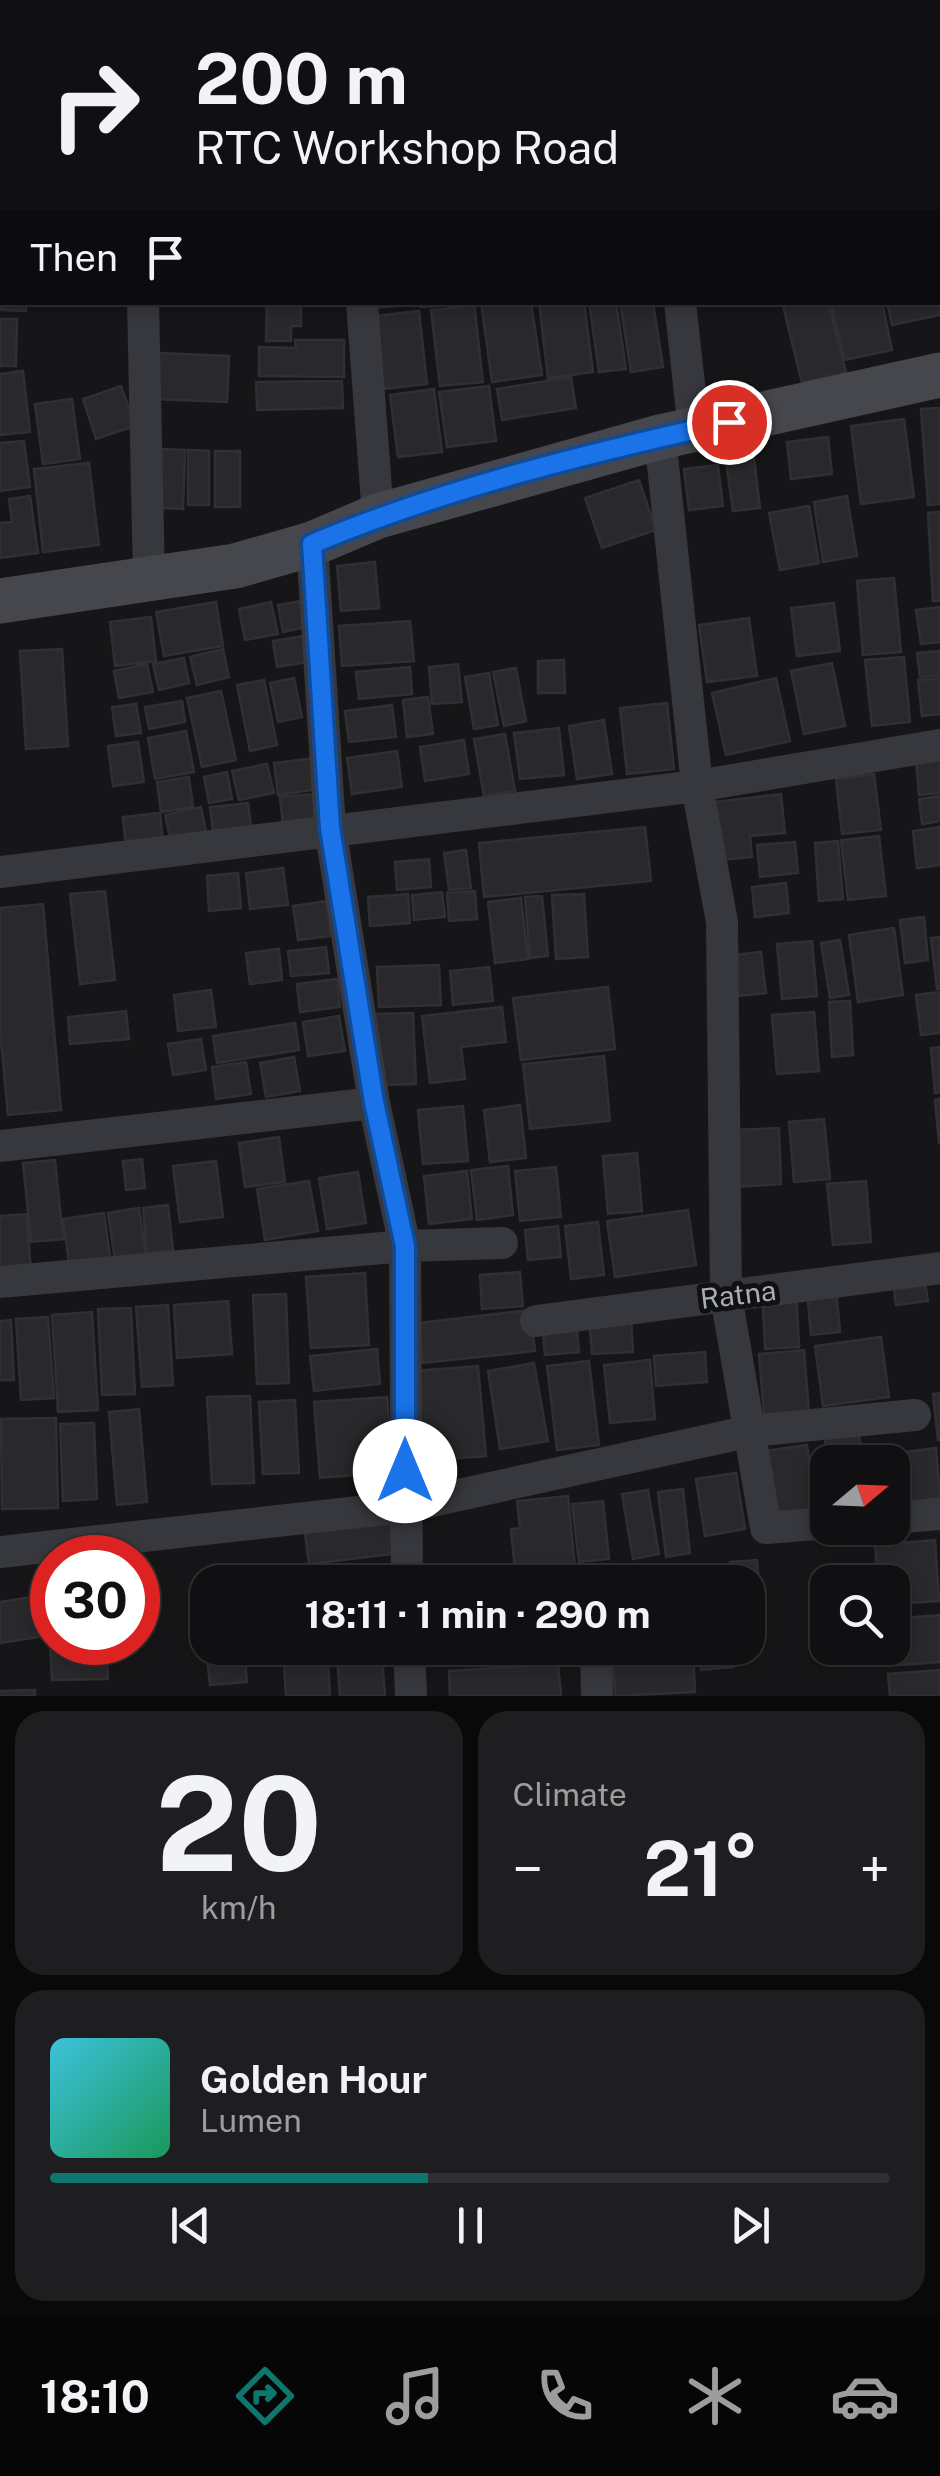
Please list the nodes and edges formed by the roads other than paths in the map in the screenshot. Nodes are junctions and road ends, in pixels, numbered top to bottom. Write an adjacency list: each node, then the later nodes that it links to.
1 (144, 305): 8 (street)
2 (362, 305): 6 (street)
3 (680, 305): 5 (street)
4 (940, 375): 5 (street)
5 (677, 433): 6 (street); 11 (street)
6 (378, 516): 7 (street)
7 (312, 544): 8 (street); 12 (street)
8 (150, 579): 9 (street)
9 (0, 601)
10 (940, 745): 11 (street)
11 (697, 786): 12 (street); 20 (street)
12 (330, 828): 13 (street); 14 (street)
13 (0, 872)
14 (374, 1102): 15 (street); 17 (street)
15 (0, 1146)
16 (502, 1243): 17 (street)
17 (405, 1246): 19 (street); 24 (street)
18 (940, 1268): 20 (street, Ratna)
19 (0, 1282)
20 (726, 1296): 21 (street, Ratna); 23 (street)
21 (536, 1320)
22 (915, 1416): 23 (street)
23 (751, 1431): 24 (street); 27 (street)
24 (404, 1507): 28 (street); 29 (street)
25 (940, 1514): 26 (street)
26 (910, 1516)
27 (810, 1524)
28 (0, 1552)
29 (406, 1565)
30 (410, 1665): 32 (street)
31 (596, 1665): 33 (street)
32 (411, 1696)
33 (596, 1696)

